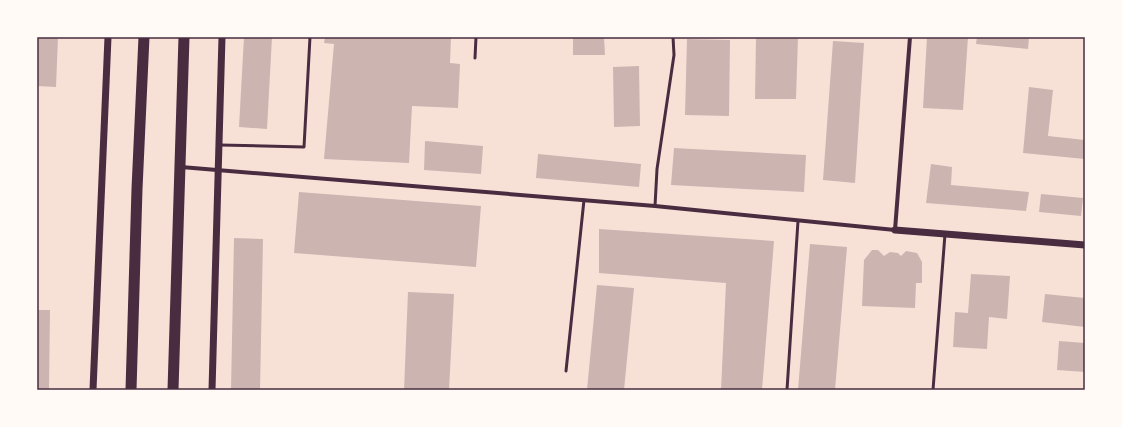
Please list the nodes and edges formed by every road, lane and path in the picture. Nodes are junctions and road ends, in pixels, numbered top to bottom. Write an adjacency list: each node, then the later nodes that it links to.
1 (108, 37): 20 (street)
2 (144, 37): 21 (highway)
3 (184, 37): 11 (highway)
4 (222, 37): 10 (street)
5 (310, 37): 10 (lane)
6 (476, 37): 9 (lane)
7 (673, 37): 14 (lane)
8 (910, 37): 16 (street)
9 (475, 58)
10 (219, 145): 12 (street)
11 (180, 167): 12 (street); 22 (highway)
12 (219, 170): 13 (street); 23 (street)
13 (584, 200): 14 (street); 19 (lane)
14 (654, 206): 15 (street)
15 (798, 220): 16 (street); 24 (lane)
16 (895, 230): 17 (street)
17 (945, 234): 18 (street); 25 (lane)
18 (1085, 245)
19 (566, 371)
20 (94, 390)
21 (131, 390)
22 (173, 390)
23 (212, 390)
24 (787, 390)
25 (933, 390)

